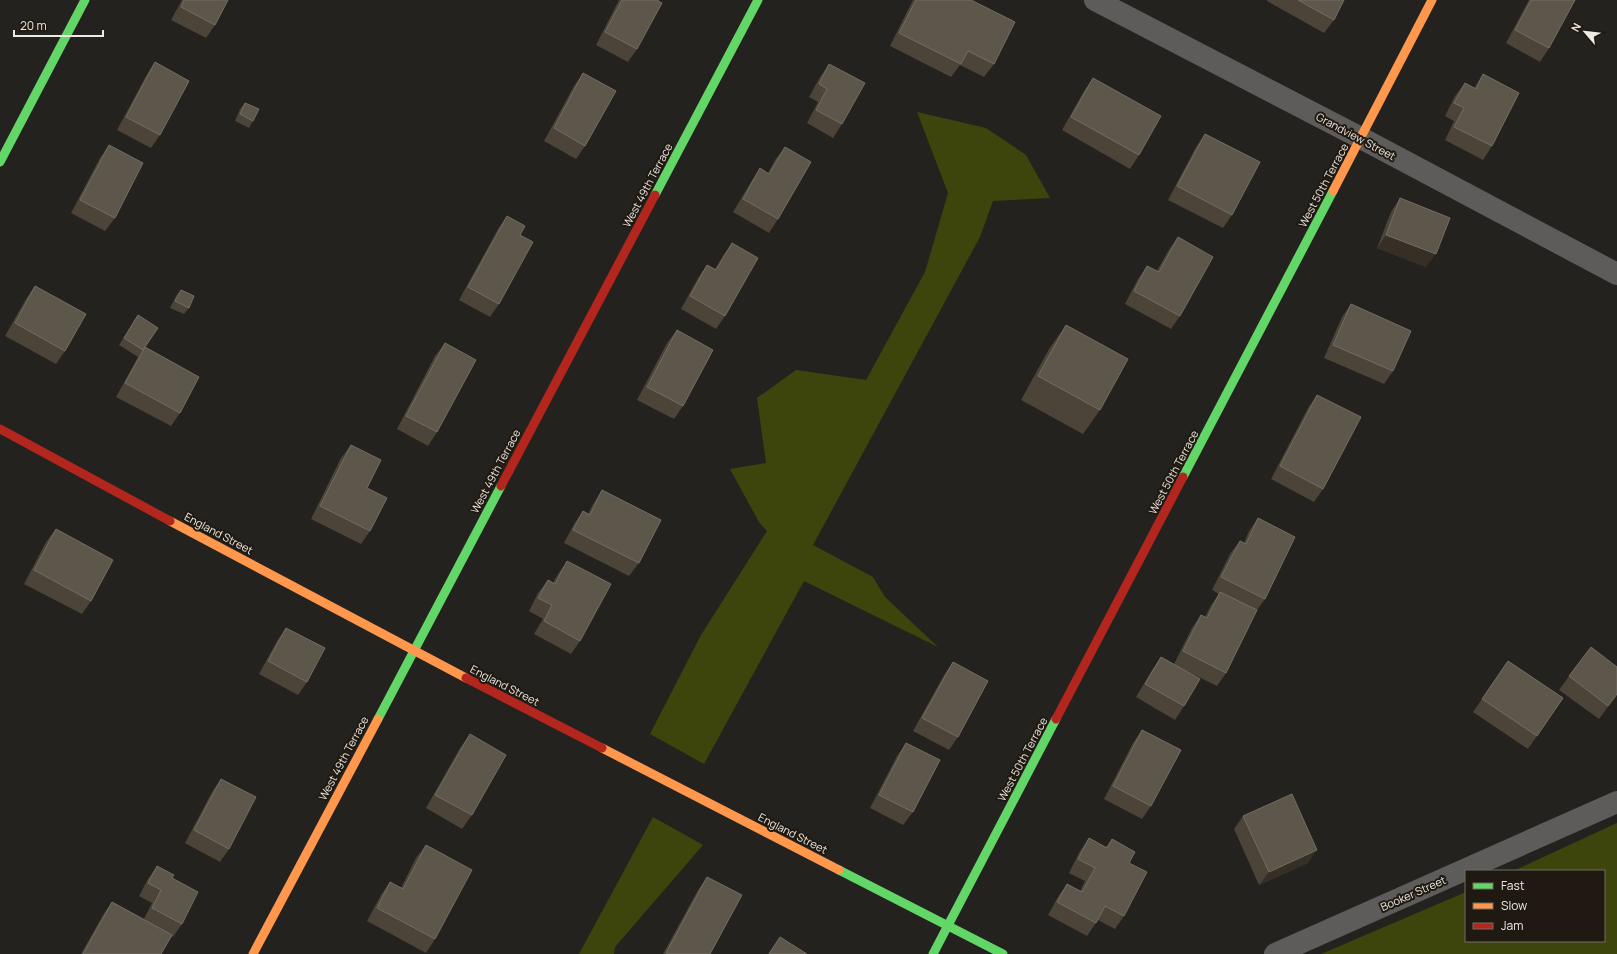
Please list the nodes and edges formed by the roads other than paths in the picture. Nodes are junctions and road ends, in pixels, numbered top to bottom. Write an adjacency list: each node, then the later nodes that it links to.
1 (86, 0): 6 (street)
2 (758, 0): 9 (street, West 49th Terrace)
3 (1095, 0): 5 (street, Grandview Street)
4 (1432, 0): 5 (street, West 50th Terrace)
5 (1361, 138): 7 (street, Grandview Street); 11 (street, West 50th Terrace)
6 (0, 162)
7 (1617, 274)
8 (0, 429): 9 (street, England Street)
9 (413, 651): 11 (street, England Street); 12 (street, West 49th Terrace)
10 (1617, 802): 15 (street, Booker Street)
11 (948, 926): 13 (street, West 50th Terrace); 14 (street, England Street)
12 (253, 954)
13 (933, 954)
14 (1003, 954)
15 (1275, 954)

